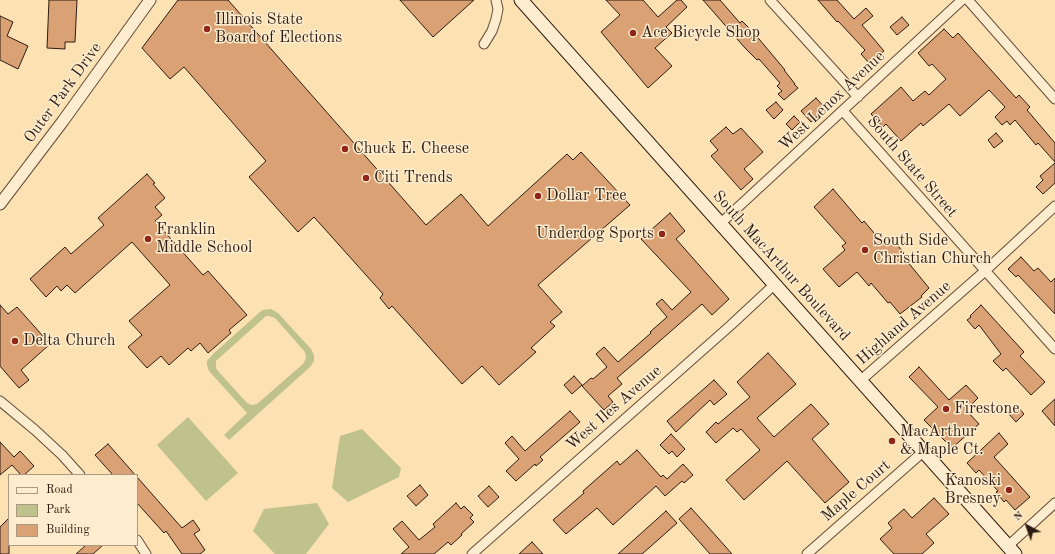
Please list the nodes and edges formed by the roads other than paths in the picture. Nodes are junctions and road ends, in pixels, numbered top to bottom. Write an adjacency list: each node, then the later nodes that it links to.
1 (150, 0): 11 (street, Outer Park Drive)
2 (496, 0): 7 (street)
3 (521, 0): 13 (main road, South MacArthur Boulevard)
4 (770, 0): 8 (street, South State Street)
5 (962, 0): 8 (street, West Lenox Avenue)
6 (968, 0): 9 (street)
7 (484, 44)
8 (858, 97): 10 (street, West Lenox Avenue)
9 (1055, 98)
10 (843, 111): 13 (street, West Lenox Avenue); 14 (street, South State Street)
11 (0, 204)
12 (1055, 206): 14 (street, Highland Avenue)
13 (721, 223): 15 (main road, South MacArthur Boulevard)
14 (985, 271): 16 (street, South State Street); 17 (street, Highland Avenue)
15 (776, 284): 17 (main road, South MacArthur Boulevard); 25 (street, West Iles Avenue)
16 (1055, 349)
17 (860, 381): 19 (main road, South MacArthur Boulevard)
18 (0, 401): 20 (street)
19 (924, 451): 23 (main road, South MacArthur Boulevard); 26 (street, Maple Court)
20 (79, 474)
21 (1055, 503): 23 (street)
22 (138, 542): 24 (street)
23 (1012, 550)
24 (146, 554)
25 (472, 554)
26 (807, 554)

